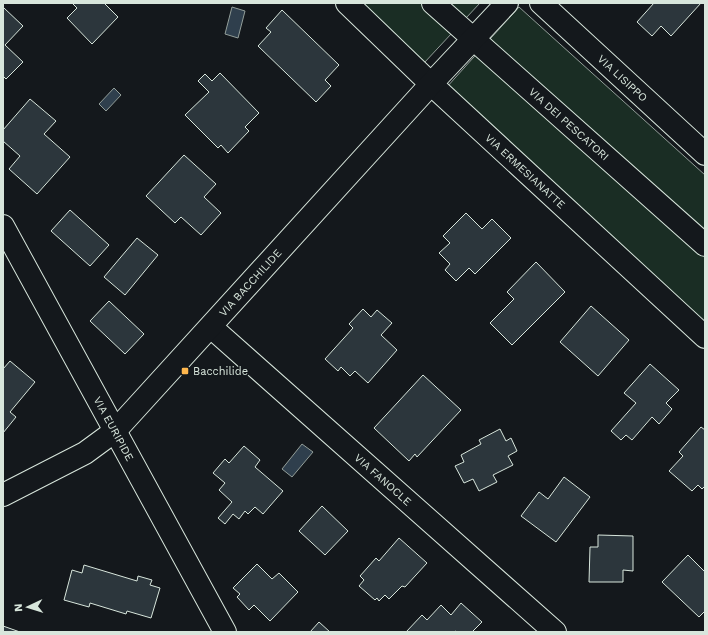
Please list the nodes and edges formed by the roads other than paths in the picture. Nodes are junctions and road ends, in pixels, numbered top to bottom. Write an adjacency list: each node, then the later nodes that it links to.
1 (347, 3): 6 (street, VIA ERMESIANATTE)
2 (433, 3): 5 (street, VIA DEI PESCATORI)
3 (507, 3): 5 (street, VIA BACCHILIDE)
4 (541, 3): 7 (street, VIA LISIPPO)
5 (473, 38): 6 (street, VIA BACCHILIDE); 9 (street, VIA DEI PESCATORI)
6 (431, 84): 10 (street, VIA BACCHILIDE); 11 (street, VIA ERMESIANATTE)
7 (705, 154)
8 (3, 226): 12 (street, VIA EURIPIDE)
9 (705, 245)
10 (211, 327): 12 (street, VIA BACCHILIDE); 15 (street, VIA FANOCLE)
11 (705, 337)
12 (115, 431): 13 (street, VIA BACCHILIDE); 14 (street, VIA EURIPIDE)
13 (3, 495)
14 (225, 632)
15 (555, 632)

